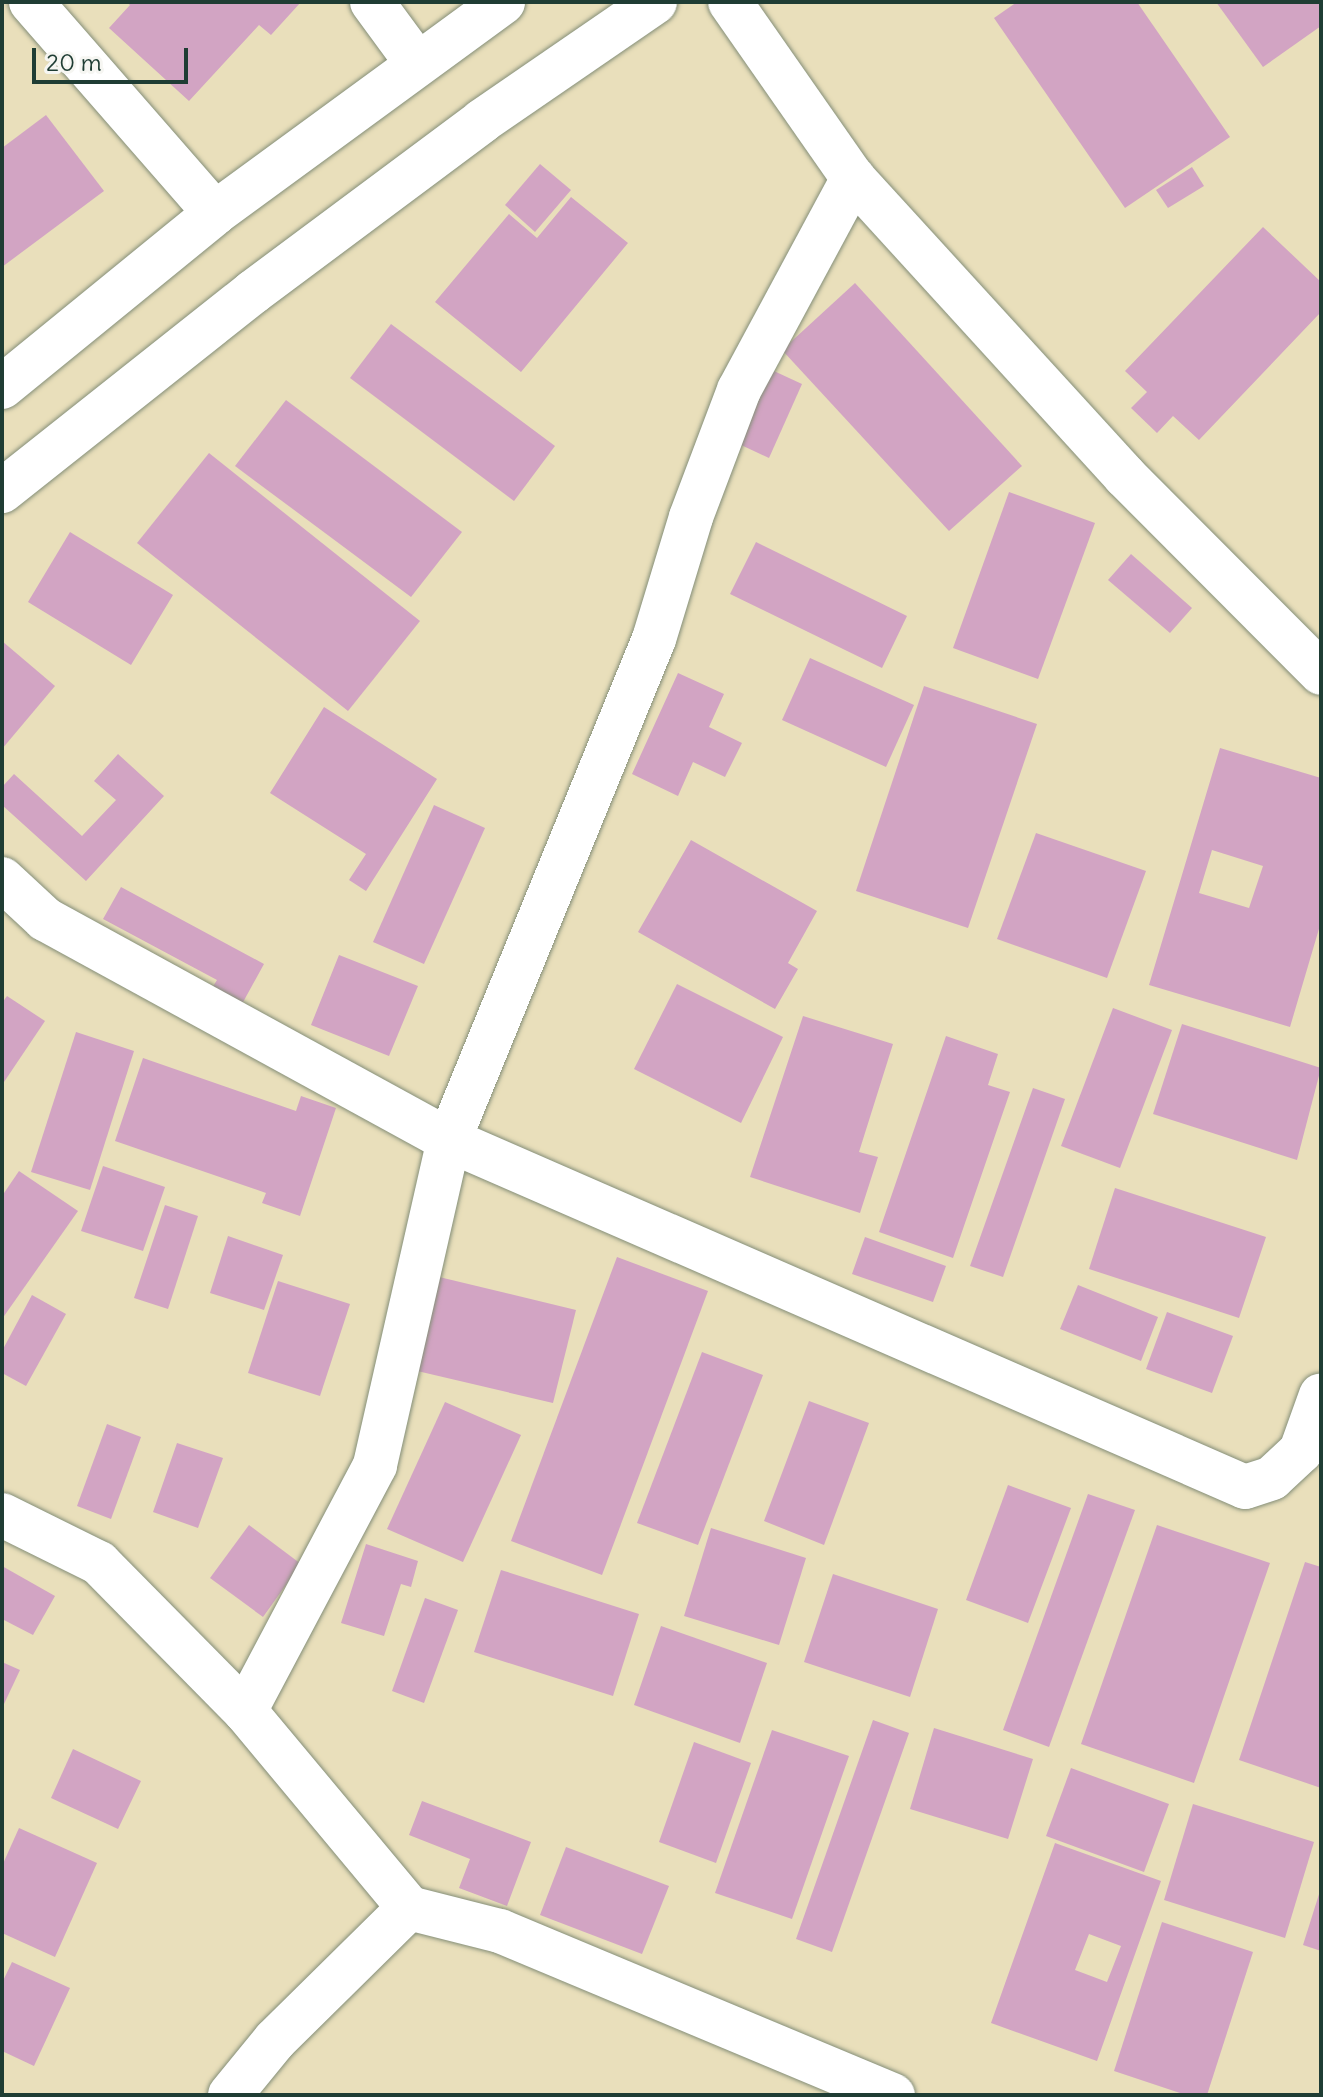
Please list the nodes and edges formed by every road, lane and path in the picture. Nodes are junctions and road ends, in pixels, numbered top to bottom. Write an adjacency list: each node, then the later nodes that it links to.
1 (31, 2): 8 (street)
2 (372, 2): 6 (street)
3 (503, 2): 6 (street)
4 (655, 2): 10 (street)
5 (730, 2): 7 (street)
6 (416, 62): 8 (street)
7 (853, 178): 11 (street); 13 (street)
8 (215, 213): 9 (street)
9 (2, 387)
10 (2, 491)
11 (1321, 673)
12 (2, 879): 13 (street)
13 (449, 1140): 14 (street); 16 (street)
14 (1321, 1395)
15 (2, 1515): 16 (street)
16 (245, 1711): 17 (street)
17 (409, 1908): 18 (street); 19 (street)
18 (230, 2095)
19 (893, 2095)

